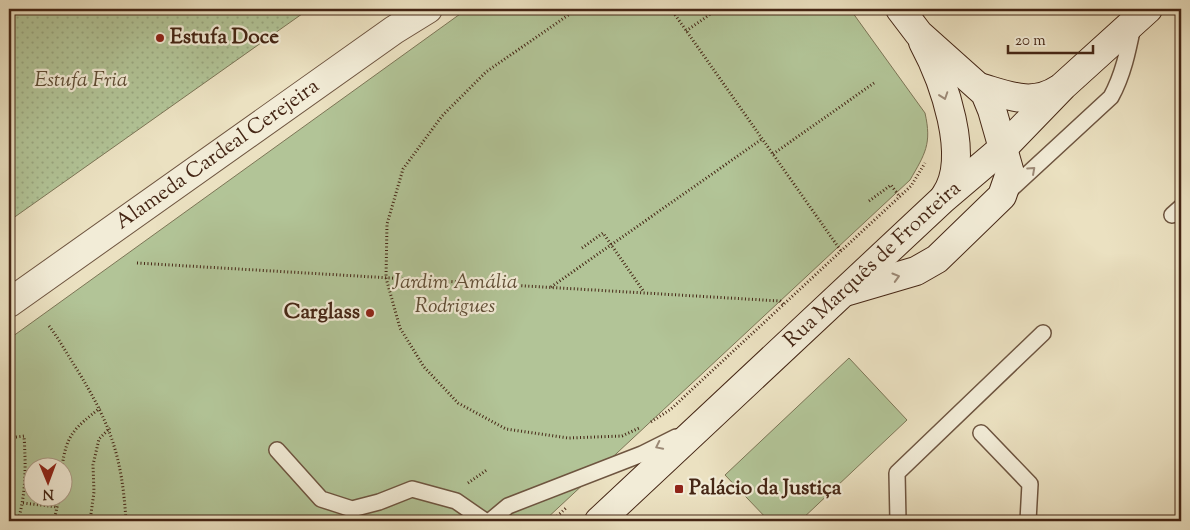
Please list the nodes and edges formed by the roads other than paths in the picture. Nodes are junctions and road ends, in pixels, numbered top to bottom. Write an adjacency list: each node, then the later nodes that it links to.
1 (428, 9): 11 (street, Alameda Cardeal Cerejeira)
2 (900, 9): 4 (street)
3 (1141, 15): 5 (street, Rua Marquês de Fronteira); 9 (lane, one-way to 3)
4 (919, 34): 6 (street); 8 (street, one-way to 8)
5 (1063, 86): 6 (street); 7 (street, Rua Marquês de Fronteira)
6 (979, 87): 7 (street)
7 (1003, 148): 8 (street, Rua Marquês de Fronteira); 9 (street)
8 (943, 199): 10 (street, Rua Marquês de Fronteira)
9 (996, 203): 10 (street, one-way to 9)
10 (834, 300): 13 (street, Rua Marquês de Fronteira)
11 (9, 303)
12 (1043, 333): 19 (lane)
13 (715, 412): 17 (lane, one-way to 17); 18 (street, Rua Marquês de Fronteira)
14 (981, 433): 20 (lane)
15 (277, 450): 16 (lane)
16 (485, 521)
17 (490, 521)
18 (599, 521)
19 (898, 521)
20 (1028, 521)

